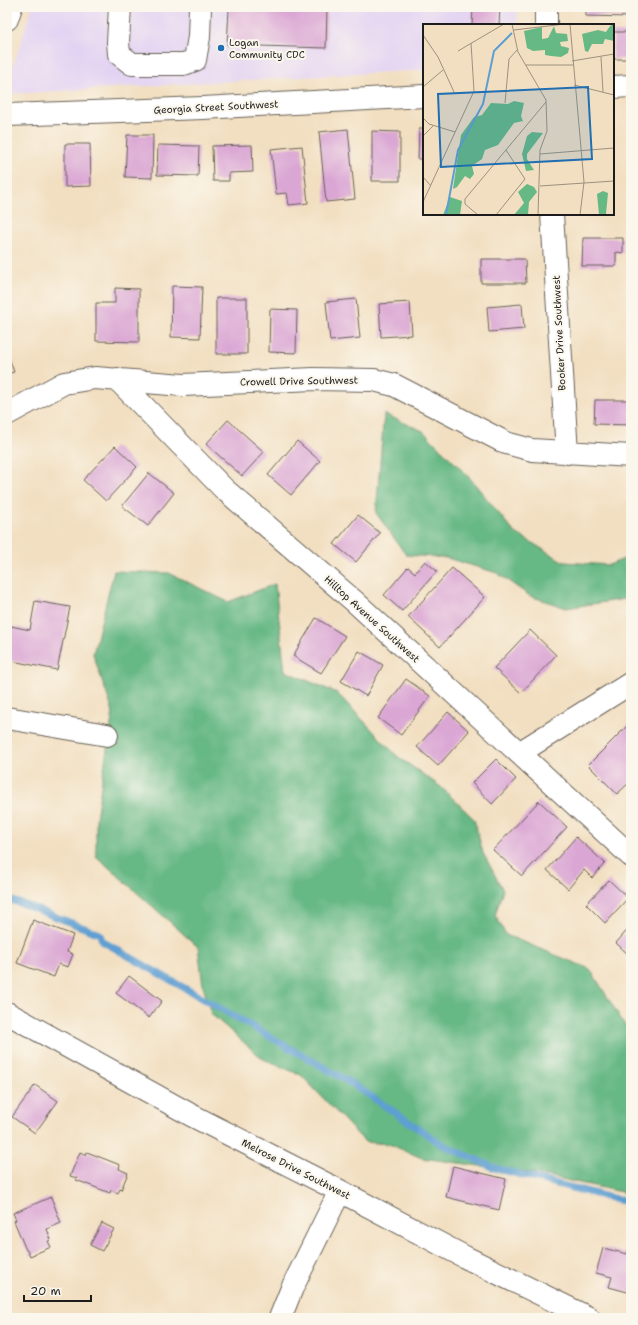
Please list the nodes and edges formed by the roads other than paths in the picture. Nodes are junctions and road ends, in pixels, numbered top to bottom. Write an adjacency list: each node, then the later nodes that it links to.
1 (11, 7): 5 (street)
2 (120, 7): 4 (street)
3 (546, 7): 6 (street)
4 (200, 8)
5 (7, 19)
6 (546, 24)
7 (631, 86): 8 (street)
8 (614, 87)
9 (423, 96): 10 (street, Georgia Street Southwest)
10 (7, 115)
11 (552, 215): 14 (street, Booker Drive Southwest)
12 (117, 379): 13 (street, Crowell Drive Southwest); 14 (street, Crowell Drive Southwest); 19 (street, Hilltop Avenue Southwest)
13 (7, 414)
14 (566, 453): 15 (street, Crowell Drive Southwest)
15 (631, 456)
16 (631, 683): 19 (street)
17 (7, 718): 18 (street)
18 (107, 735)
19 (519, 753): 20 (street, Hilltop Avenue Southwest)
20 (631, 856)
21 (7, 1013): 22 (street, Melrose Drive Southwest)
22 (340, 1191): 23 (street); 24 (street, Melrose Drive Southwest)
23 (280, 1318)
24 (589, 1318)

